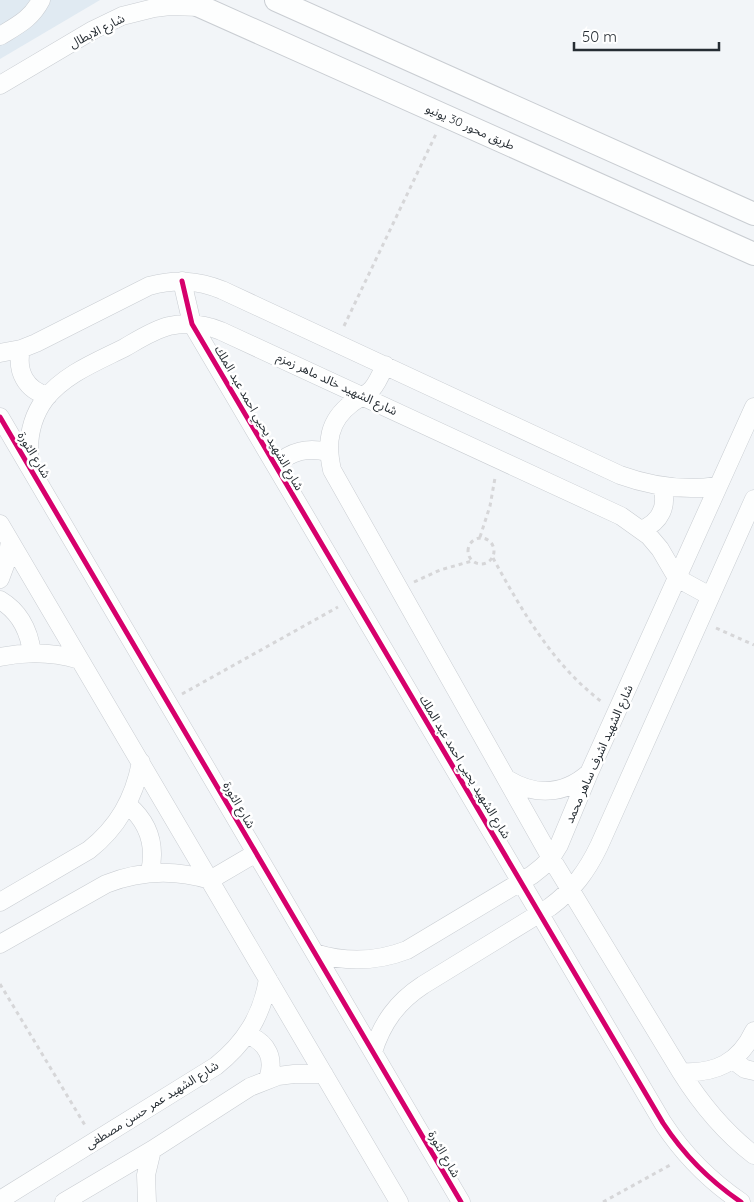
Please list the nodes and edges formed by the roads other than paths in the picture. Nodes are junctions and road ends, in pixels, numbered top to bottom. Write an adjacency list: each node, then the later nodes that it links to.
1 (41, 0): 4 (street)
2 (276, 0): 6 (street)
3 (194, 4): 5 (street, شارع الابطال); 7 (street, طريق محور 30 يونيو)
4 (0, 36)
5 (0, 85)
6 (754, 214)
7 (754, 254)
8 (182, 281): 9 (street, شارع الشهيد يحيي احمد عبد الملك); 10 (street); 12 (street)
9 (192, 324): 13 (street, شارع الشهيد خالد ماهر زمزم); 14 (street, شارع الشهيد خالد ماهر زمزم); 18 (street, شارع الشهيد يحيي احمد عبد الملك)
10 (21, 349): 11 (street); 13 (street)
11 (0, 353)
12 (384, 365): 14 (street); 20 (street)
13 (48, 396): 19 (street, شارع الشهيد خالد ماهر زمزم)
14 (364, 397): 17 (street); 24 (street, شارع الشهيد خالد ماهر زمزم)
15 (754, 408): 21 (street, شارع الشهيد اشرف ساهر محمد)
16 (0, 417): 19 (street, شارع الثورة)
17 (328, 452): 18 (street); 35 (street)
18 (275, 465): 41 (street, شارع الشهيد يحيي احمد عبد الملك)
19 (30, 468): 37 (street, شارع الثورة)
20 (662, 486): 21 (street); 24 (street)
21 (718, 486): 26 (street, شارع الشهيد اشرف ساهر محمد)
22 (754, 499): 28 (street)
23 (0, 524): 25 (street)
24 (641, 530): 26 (street, شارع الشهيد خالد ماهر زمزم)
25 (10, 541): 27 (street); 32 (street)
26 (677, 578): 28 (street); 34 (street, شارع الشهيد اشرف ساهر محمد)
27 (0, 579)
28 (710, 596): 42 (street)
29 (0, 600): 30 (street)
30 (32, 653): 31 (street); 32 (street)
31 (0, 657)
32 (80, 660): 33 (street)
33 (141, 762): 36 (street); 40 (street)
34 (589, 773): 35 (street); 38 (street, شارع الشهيد اشرف ساهر محمد)
35 (507, 779): 38 (street)
36 (128, 805): 39 (street); 43 (street)
37 (256, 853): 40 (street); 46 (street, شارع الثورة)
38 (551, 858): 41 (street, شارع الشهيد اشرف ساهر محمد); 42 (street)
39 (150, 872): 40 (street); 45 (street)
40 (210, 880): 47 (street)
41 (521, 882): 44 (street, شارع الشهيد يحيي احمد عبد الملك); 46 (street, شارع الشهيد اشرف ساهر محمد)
42 (570, 890): 44 (street); 53 (street)
43 (0, 902)
44 (540, 913): 50 (street); 63 (street, شارع الشهيد يحيي احمد عبد الملك)
45 (0, 944)
46 (315, 953): 50 (street, شارع الثورة)
47 (268, 979): 49 (street, شارع الشهيد عمر حسن مصطفى); 54 (street)
48 (754, 1031): 51 (street)
49 (248, 1034): 55 (street); 58 (street, شارع الشهيد عمر حسن مصطفى)
50 (373, 1052): 62 (street, شارع الثورة)
51 (733, 1060): 52 (street); 53 (street)
52 (754, 1071)
53 (680, 1072): 57 (street)
54 (324, 1074): 55 (street); 61 (street)
55 (268, 1079): 56 (street)
56 (152, 1150): 59 (street); 60 (street)
57 (754, 1155)
58 (0, 1200)
59 (64, 1202)
60 (147, 1202)
61 (399, 1202)
62 (461, 1202)
63 (741, 1202)

